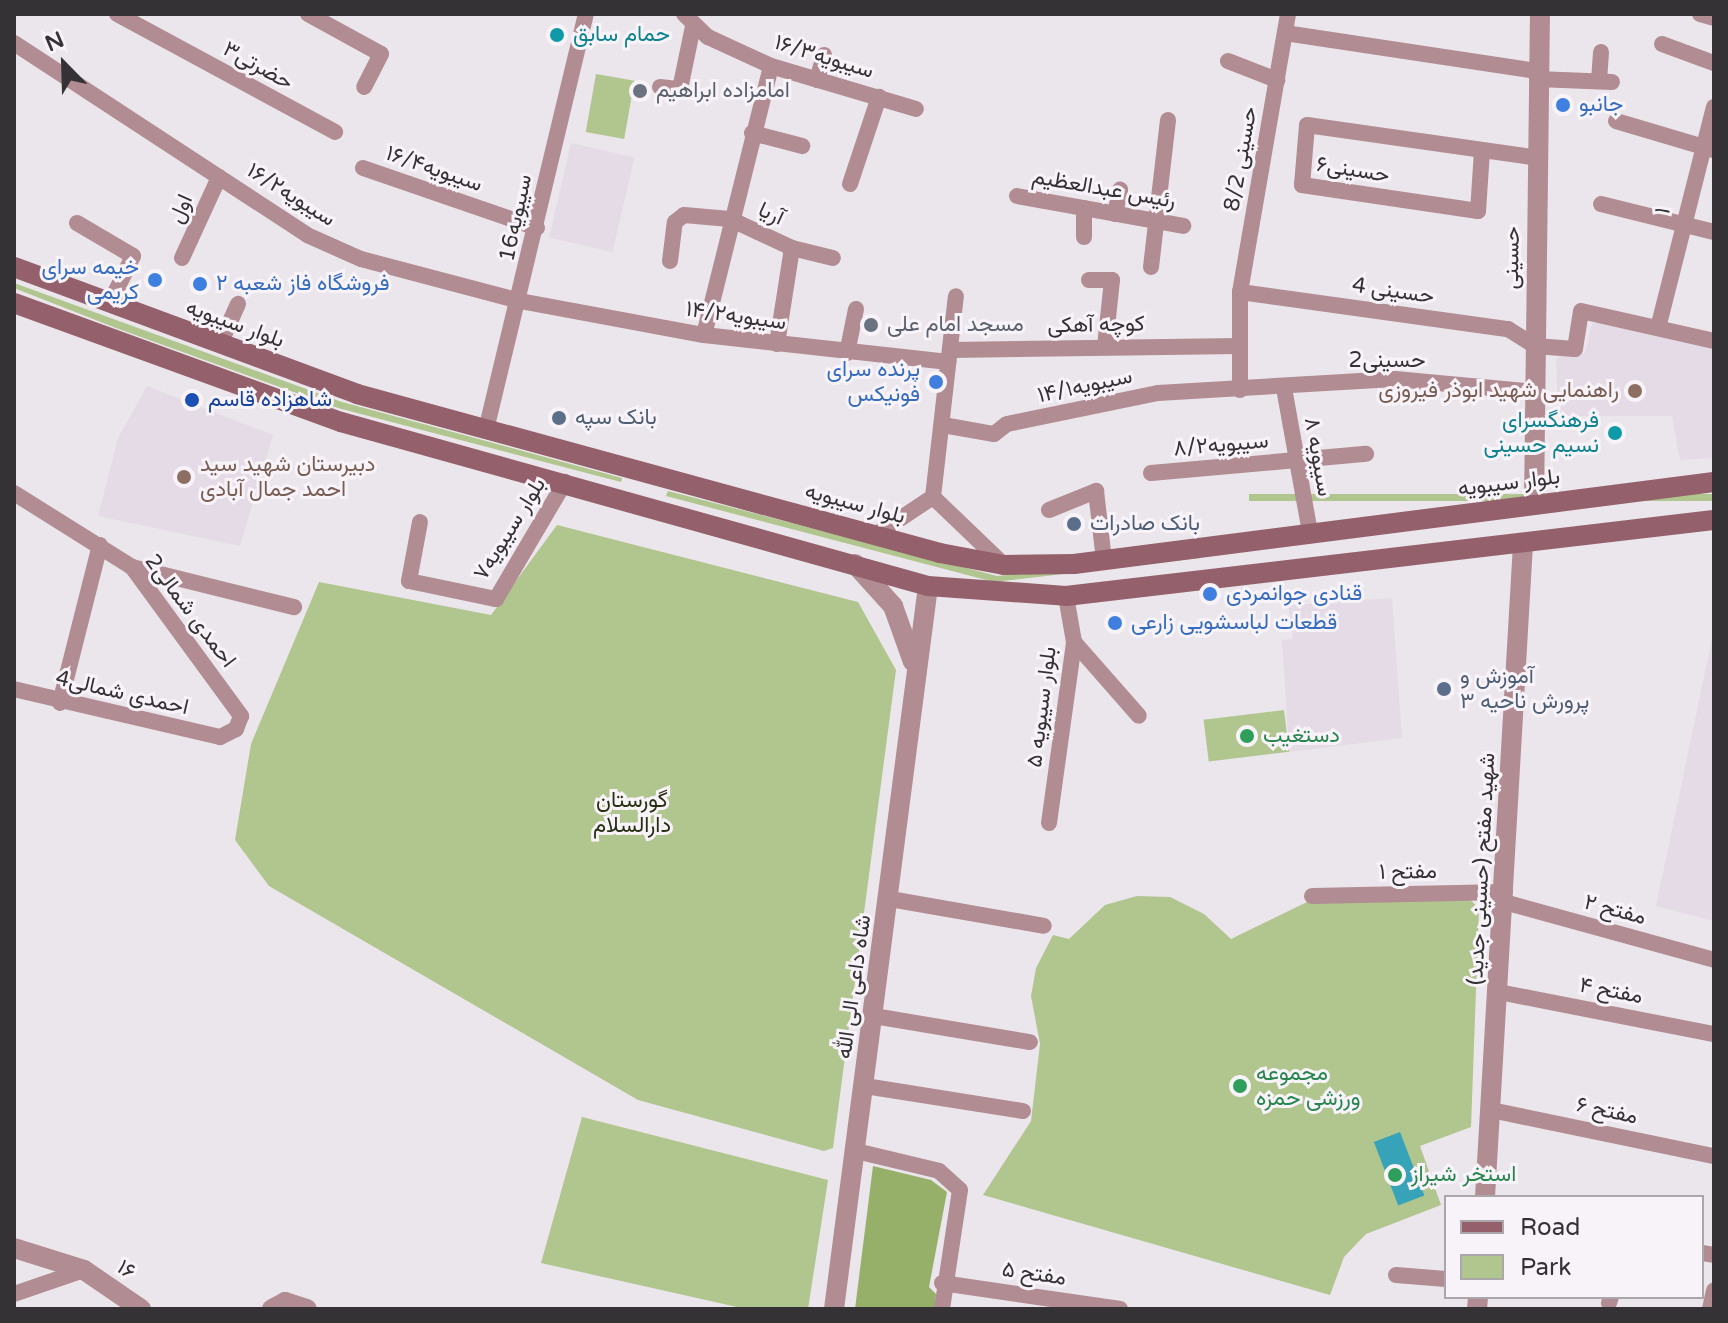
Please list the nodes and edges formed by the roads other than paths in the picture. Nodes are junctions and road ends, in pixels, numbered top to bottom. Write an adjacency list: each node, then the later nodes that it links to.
1 (117, 14): 27 (street, حضرتی۳)
2 (308, 14): 20 (street)
3 (586, 14): 46 (street, سیبویه16)
4 (1288, 14): 9 (street, 8/2 حسینی)
5 (1540, 14): 17 (street, حسینی)
6 (1700, 14): 7 (street)
7 (1714, 18)
8 (689, 20): 16 (street, سیبویه۱۶/۳); 21 (street)
9 (1285, 33): 17 (street); 19 (street, 8/2 حسینی)
10 (14, 43): 34 (street, سیبویه۱۶/۲)
11 (1662, 44): 15 (street)
12 (1601, 52): 17 (street)
13 (824, 55): 18 (street)
14 (1228, 61): 19 (street)
15 (1714, 63)
16 (771, 66): 18 (street, سیبویه۱۶/۳); 28 (street)
17 (1537, 75): 32 (street, حسینی)
18 (817, 80): 22 (street, سیبویه۱۶/۳)
19 (1277, 80): 56 (street, 8/2 حسینی)
20 (364, 87)
21 (660, 87)
22 (879, 97): 24 (street, سیبویه۱۶/۳); 35 (street)
23 (1714, 107): 30 (street, ۱)
24 (916, 109)
25 (1168, 120): 42 (street)
26 (1616, 121): 30 (street)
27 (335, 132)
28 (752, 133): 29 (street); 41 (street)
29 (802, 146)
30 (1708, 148): 44 (street, ۱)
31 (1482, 151): 31 (street, حسینی۶); 32 (street, حسینی۶)
32 (1539, 158): 71 (street, حسینی)
33 (363, 168): 46 (street, سیبویه۱۶/۴)
34 (219, 177): 50 (street, اول); 58 (street, سیبویه۱۶/۲)
35 (850, 184)
36 (1120, 190): 40 (street)
37 (1017, 196): 39 (street, رئیس عبدالعظیم)
38 (1601, 204): 44 (street)
39 (1084, 208): 40 (street, رئیس عبدالعظیم); 48 (street)
40 (1115, 214): 42 (street, رئیس عبدالعظیم)
41 (730, 219): 49 (street, آریا); 52 (street); 66 (street)
42 (1156, 221): 45 (street, رئیس عبدالعظیم); 54 (street)
43 (77, 223): 60 (street)
44 (1682, 224): 47 (street); 65 (street, ۱)
45 (1183, 226)
46 (537, 228): 58 (street, سیبویه16)
47 (1714, 232)
48 (1084, 237)
49 (792, 248): 51 (street); 69 (street, آریا)
50 (182, 258)
51 (833, 258)
52 (670, 261)
53 (14, 267): 60 (main road, بلوار سیبویه)
54 (1151, 267)
55 (1089, 280): 72 (street)
56 (1240, 292): 70 (street, 8/2 حسینی); 71 (street, حسینی 4)
57 (956, 296): 74 (street)
58 (520, 301): 66 (street, سیبویه۱۴/۲); 79 (street, سیبویه16)
59 (14, 303): 63 (main road)
60 (110, 303): 68 (main road, بلوار سیبویه)
61 (238, 304): 68 (street)
62 (856, 309): 73 (street)
63 (36, 311): 64 (main road); 84 (main road)
64 (14, 314)
65 (1658, 328): 67 (street); 71 (street)
66 (704, 335): 69 (street, سیبویه۱۴/۲)
67 (1714, 341)
68 (220, 344): 79 (main road, بلوار سیبویه)
69 (777, 344): 73 (street, سیبویه۱۴/۲)
70 (1240, 346): 72 (street, کوچه آهکی); 76 (street, 8/2 حسینی)
71 (1535, 346): 77 (street, حسینی)
72 (1105, 347): 74 (street, کوچه آهکی)
73 (847, 353): 74 (street, سیبویه۱۴/۲)
74 (950, 356): 78 (street)
75 (1284, 388): 76 (street, حسینی2); 77 (street, حسینی2); 81 (street, سیبویه ۸)
76 (1240, 390): 78 (street, سیبویه۱۴/۱)
77 (1534, 392): 89 (street, حسینی)
78 (943, 425): 87 (street)
79 (486, 430): 82 (main road, بلوار سیبویه)
80 (1366, 454): 81 (street, سیبویه۸/۲)
81 (1294, 461): 83 (street, سیبویه۸/۲); 93 (street, سیبویه ۸)
82 (646, 473): 88 (main road); 94 (main road, بلوار سیبویه)
83 (1151, 473)
84 (565, 482): 88 (main road); 92 (street, بلوار سیبویه۷)
85 (1714, 482): 89 (main road, بلوار سیبویه)
86 (14, 493): 97 (street, 2احمدی شمالی)
87 (933, 497): 94 (street); 101 (street)
88 (638, 503): 100 (main road)
89 (1534, 503): 93 (main road, بلوار سیبویه)
90 (1049, 510): 99 (street)
91 (1714, 520): 96 (main road)
92 (420, 522)
93 (1310, 533): 95 (main road, بلوار سیبویه)
94 (877, 534): 101 (main road, بلوار سیبویه)
95 (1248, 542): 98 (main road, بلوار سیبویه); 103 (main road)
96 (1523, 543): 103 (main road); 116 (street, شهید مفتح (حسینی جدید))
97 (100, 545): 102 (street, 2احمدی شمالی); 111 (street)
98 (1201, 548): 99 (main road, بلوار سیبویه); 104 (main road)
99 (1104, 560): 101 (main road, بلوار سیبویه)
100 (852, 561): 105 (main road); 109 (street)
101 (1004, 565)
102 (132, 567): 107 (street); 113 (street, 2احمدی شمالی)
103 (1250, 574): 104 (main road)
104 (1198, 580): 106 (main road)
105 (928, 586): 106 (main road); 109 (street, شاه داعی الی الله)
106 (1066, 596): 108 (street, بلوار سیبویه ۵)
107 (294, 607)
108 (1074, 642): 112 (street); 114 (street, بلوار سیبویه ۵)
109 (914, 670): 117 (street, شاه داعی الی الله)
110 (14, 689): 111 (street, 4احمدی شمالی)
111 (60, 703): 113 (street, 4احمدی شمالی)
112 (1139, 716)
113 (220, 737)
114 (1049, 823)
115 (1312, 896): 116 (street, مفتح ۱)
116 (1504, 897): 119 (street, مفتح ۲); 120 (street, شهید مفتح (حسینی جدید))
117 (890, 899): 118 (street); 121 (street, شاه داعی الی الله)
118 (1044, 926)
119 (1714, 960)
120 (1499, 992): 122 (street, مفتح ۴); 125 (street, شهید مفتح (حسینی جدید))
121 (874, 1016): 123 (street); 124 (street, شاه داعی الی الله)
122 (1714, 1034)
123 (1030, 1042)
124 (865, 1086): 126 (street); 127 (street, شاه داعی الی الله)
125 (1491, 1110): 128 (street, مفتح ۶); 129 (street, شهید مفتح (حسینی جدید))
126 (1023, 1111)
127 (856, 1151): 134 (street); 140 (street, شاه داعی الی الله)
128 (1714, 1156)
129 (1485, 1195)
130 (14, 1248): 131 (street, ۱۶)
131 (84, 1270): 136 (street); 137 (street, ۱۶)
132 (1396, 1275): 133 (street)
133 (1444, 1279)
134 (942, 1283): 141 (street); 142 (street, مفتح ۵)
135 (1714, 1290): 143 (street)
136 (14, 1294)
137 (141, 1309)
138 (272, 1309): 139 (street)
139 (307, 1309)
140 (834, 1309)
141 (942, 1309)
142 (1120, 1309)
143 (1710, 1309)

